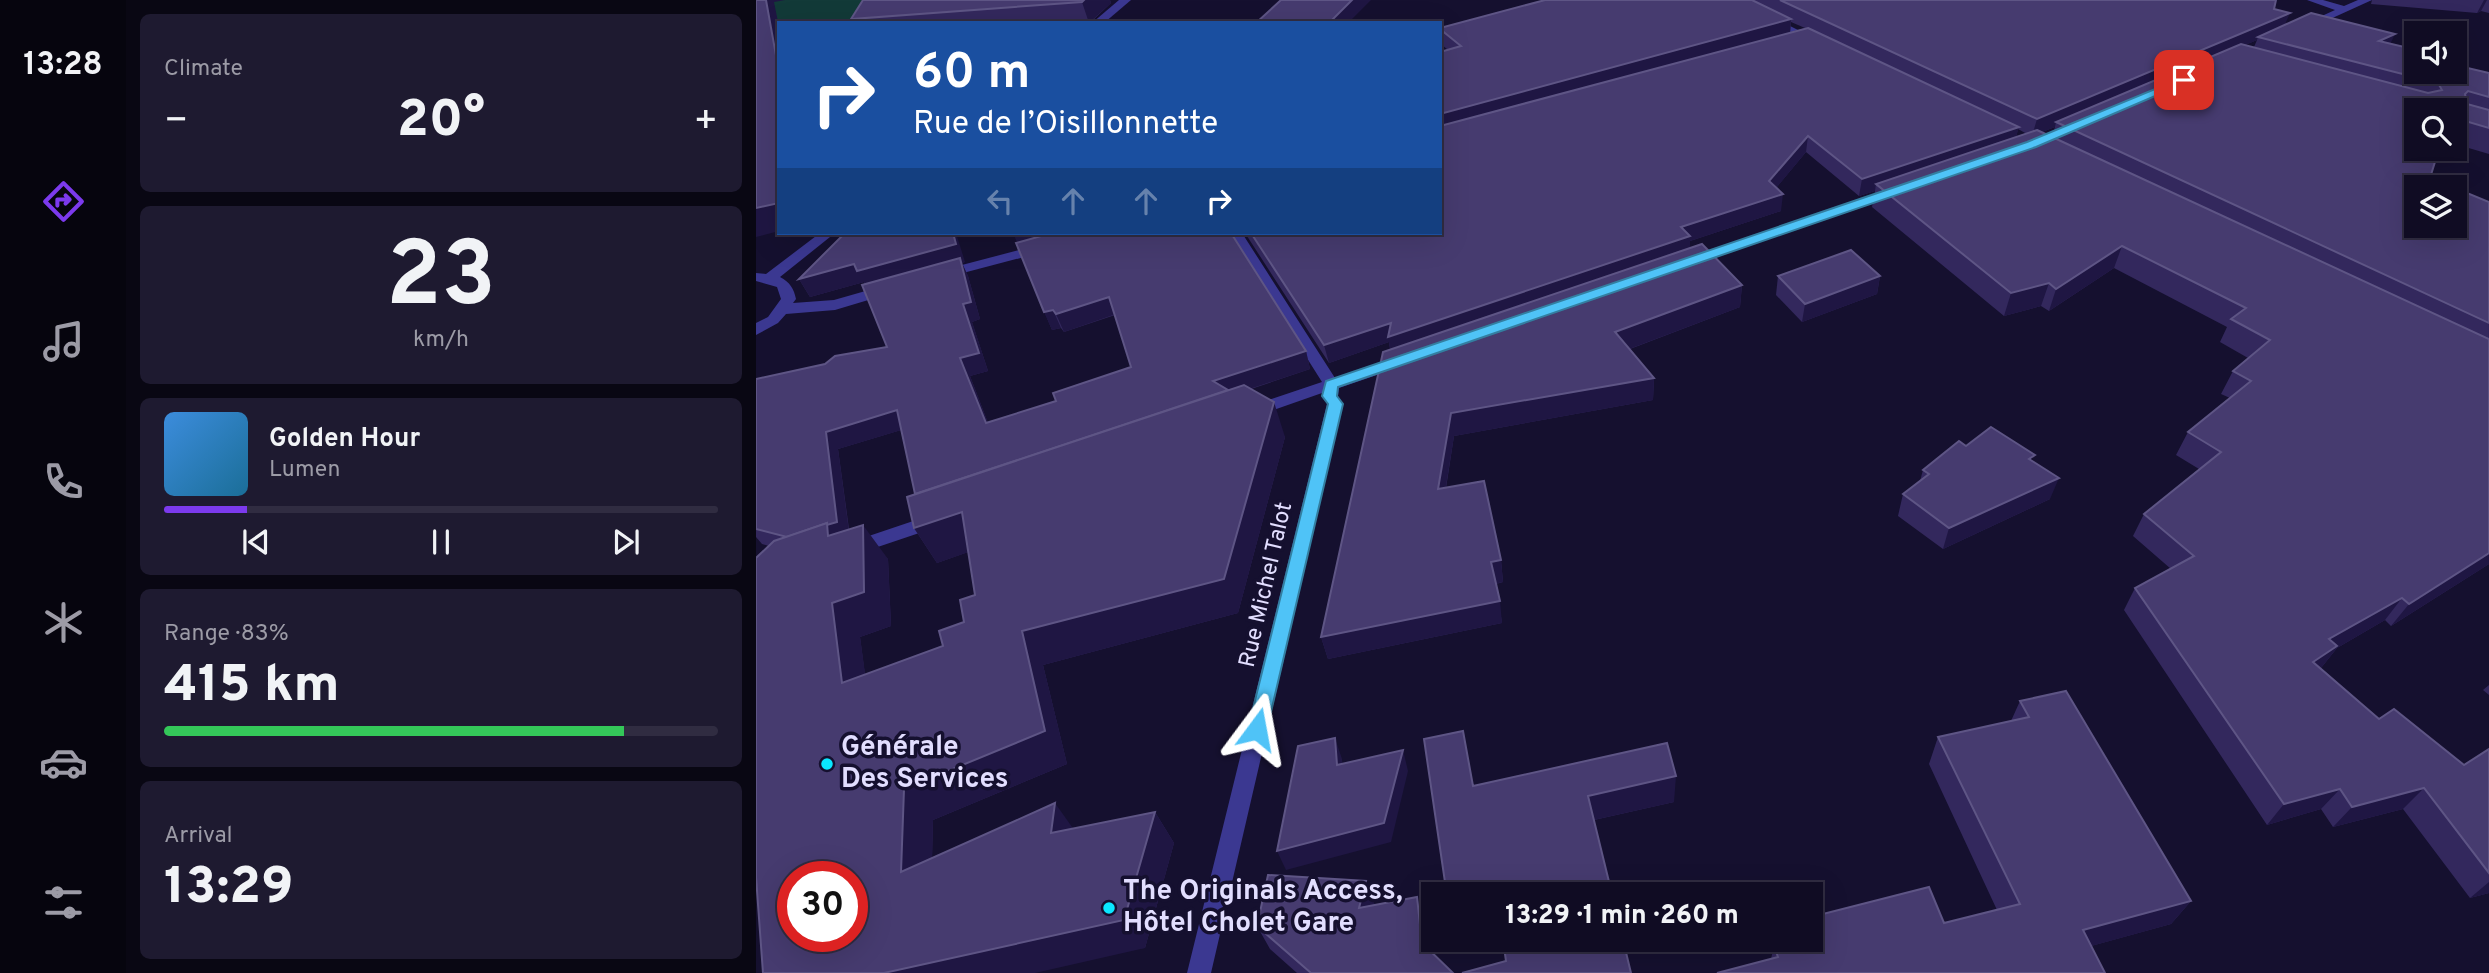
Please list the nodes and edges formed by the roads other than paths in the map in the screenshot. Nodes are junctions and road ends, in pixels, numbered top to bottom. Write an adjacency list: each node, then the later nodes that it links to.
1 (1126, 0): 6 (street)
2 (1730, 0): 8 (street)
3 (2312, 0): 5 (street)
4 (2367, 0): 5 (street)
5 (2345, 10): 7 (street)
6 (1100, 21)
7 (2295, 32)
8 (1807, 37): 9 (street); 10 (street)
9 (1782, 44)
10 (1832, 49)
11 (1908, 187): 15 (street)
12 (825, 235): 16 (street)
13 (1236, 235): 20 (street)
14 (1056, 244): 17 (street)
15 (1672, 268)
16 (763, 278): 17 (street)
17 (783, 309): 18 (street)
18 (756, 330)
19 (1409, 357): 20 (street)
20 (1331, 384): 21 (street); 24 (street, Rue Michel Talot)
21 (1237, 417)
22 (949, 516): 23 (street)
23 (844, 551)
24 (1199, 973)

